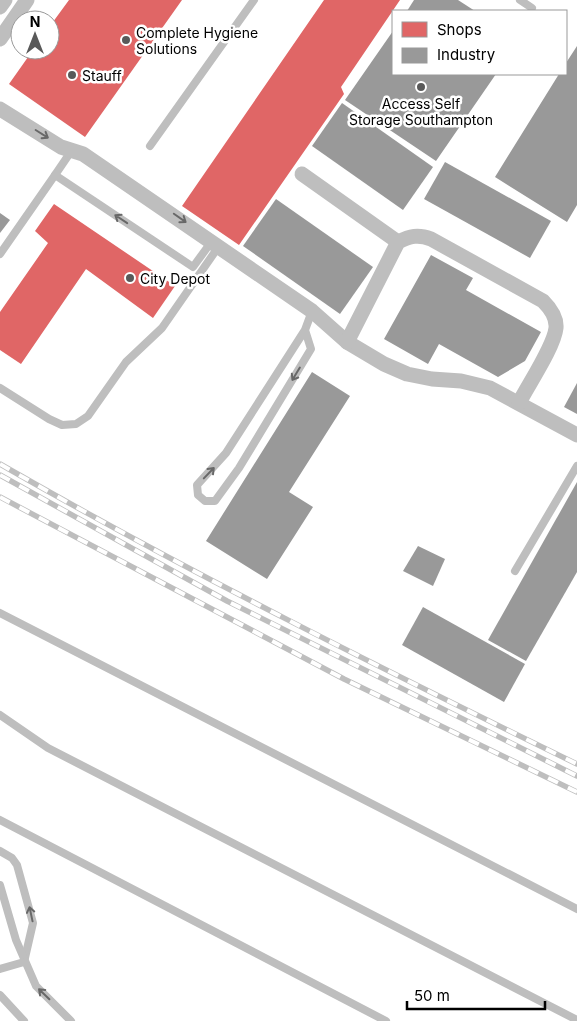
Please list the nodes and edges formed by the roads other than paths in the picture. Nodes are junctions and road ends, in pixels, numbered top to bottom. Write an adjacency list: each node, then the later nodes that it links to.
1 (5, 0): 5 (street)
2 (27, 0): 7 (street)
3 (254, 0): 9 (lane)
4 (520, 0): 6 (lane)
5 (0, 8)
6 (532, 8)
7 (0, 39)
8 (0, 109): 10 (street, one-way to 10)
9 (150, 146)
10 (72, 150): 12 (lane); 14 (street, one-way to 14)
11 (302, 174): 13 (street)
12 (55, 175): 14 (lane, one-way to 12); 15 (lane)
13 (398, 242): 18 (street); 20 (street)
14 (215, 243): 16 (street); 19 (lane)
15 (0, 254)
16 (312, 311): 17 (lane); 18 (street)
17 (305, 330): 17 (lane, one-way to 17)
18 (347, 342): 20 (street)
19 (0, 388)
20 (519, 403): 21 (street)
21 (577, 435)
22 (577, 466): 23 (lane)
23 (514, 571)
24 (0, 613): 29 (lane)
25 (0, 715): 33 (lane)
26 (0, 820): 36 (lane)
27 (0, 851): 30 (lane, one-way to 27)
28 (0, 885): 30 (lane)
29 (577, 909)
30 (24, 962): 31 (lane); 35 (lane, one-way to 30)
31 (0, 969)
32 (0, 995): 34 (lane)
33 (577, 1020)
34 (24, 1021)
35 (71, 1021)
36 (386, 1021)

